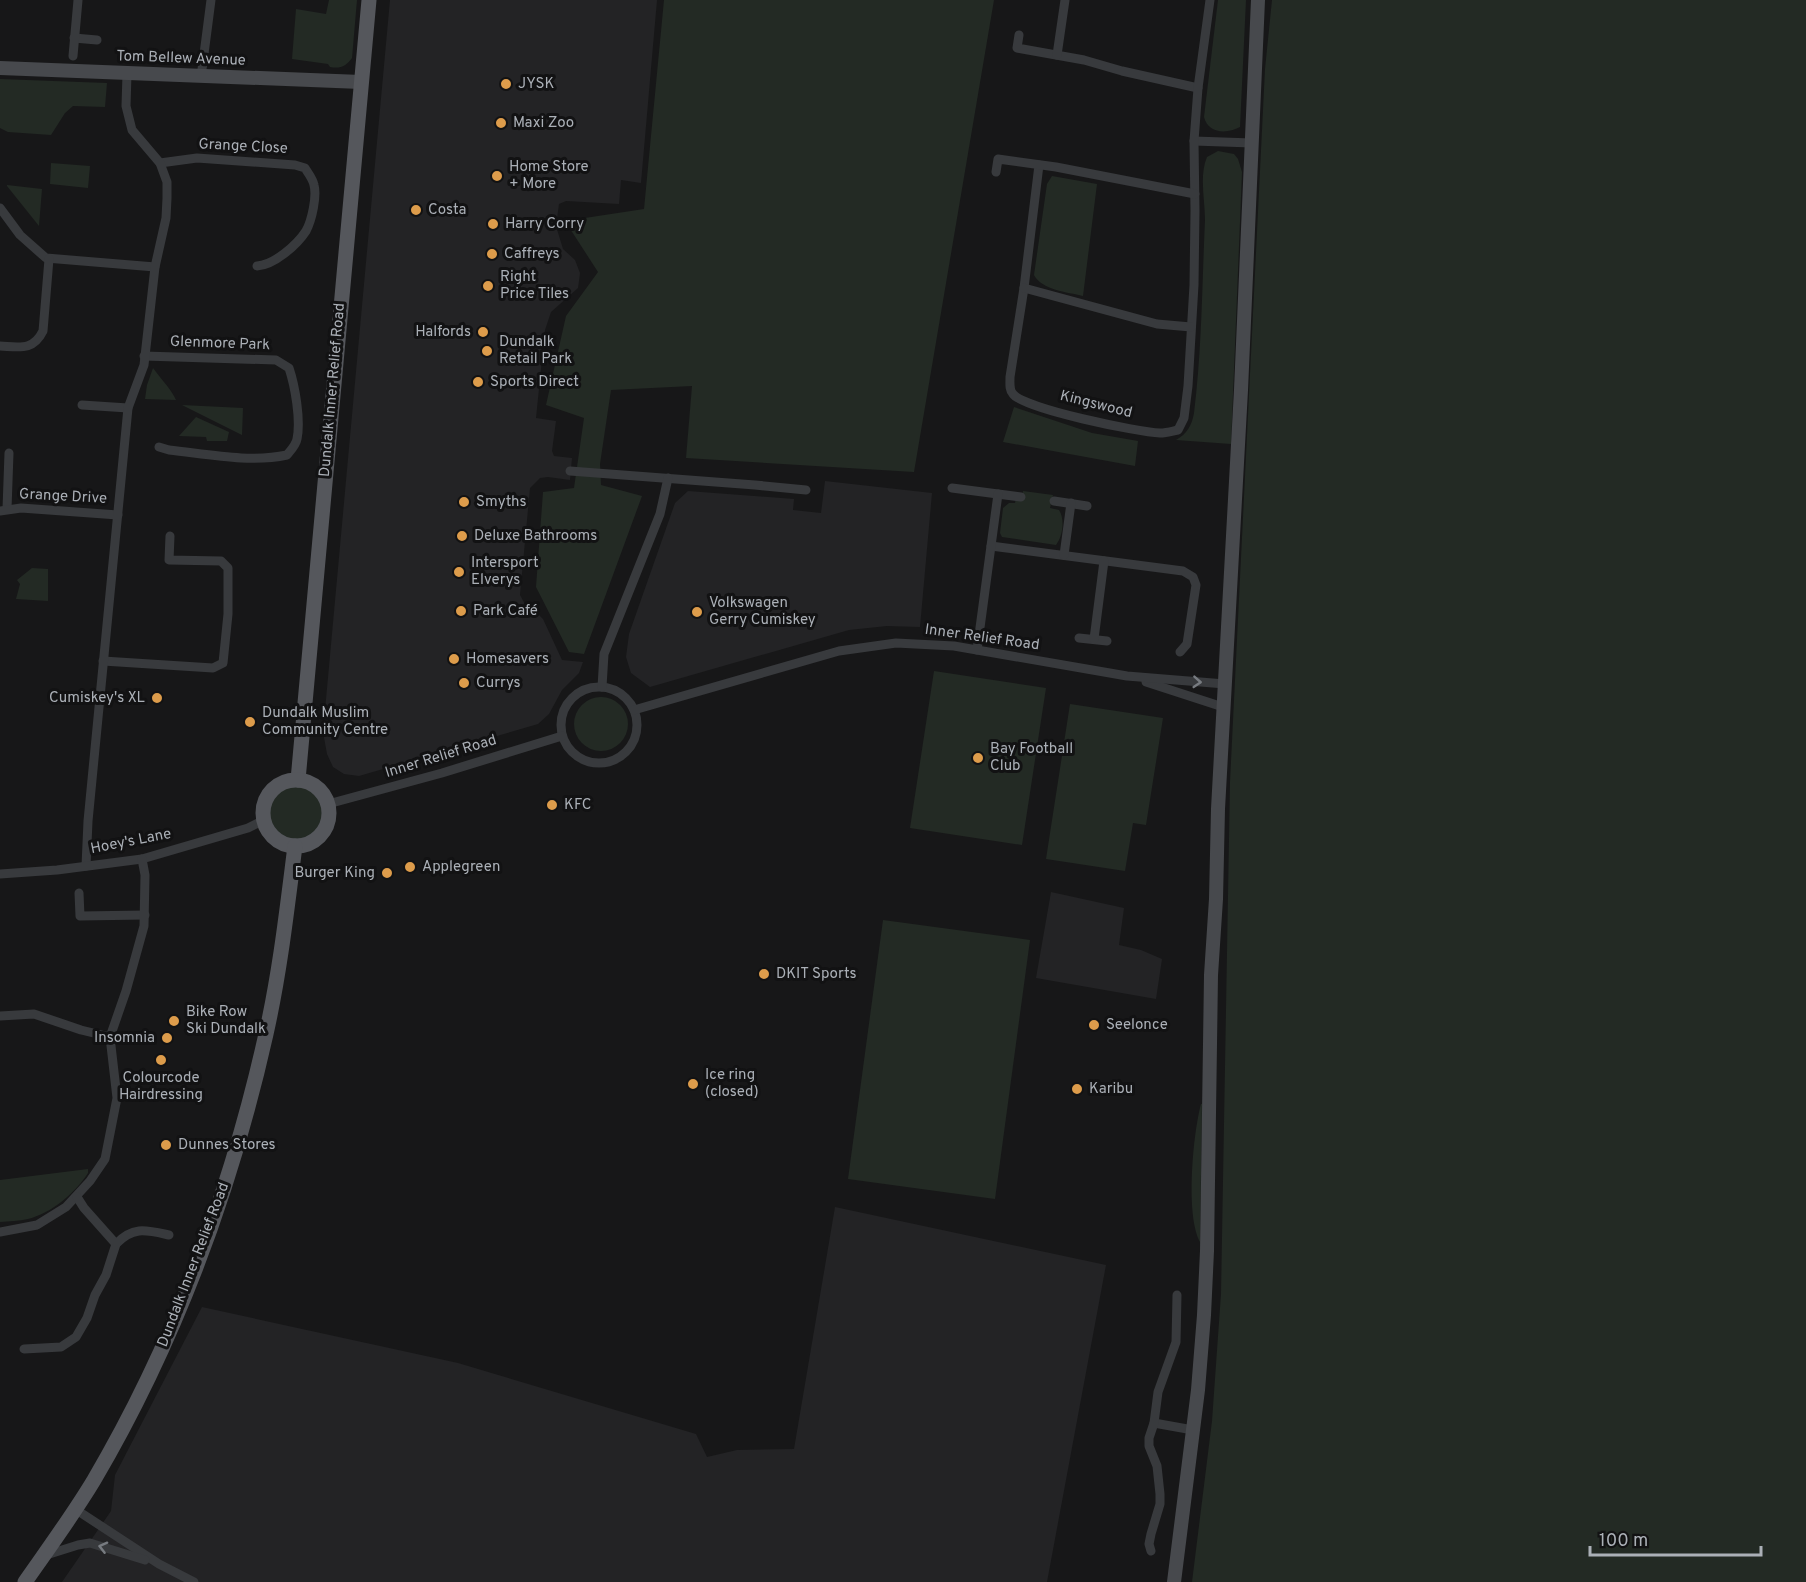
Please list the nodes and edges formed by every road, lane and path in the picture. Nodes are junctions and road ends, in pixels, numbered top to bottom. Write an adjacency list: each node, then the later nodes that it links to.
1 (78, 0): 8 (street)
2 (211, 0): 14 (street)
3 (369, 0): 15 (main road, Dundalk Inner Relief Road)
4 (1065, 0): 10 (street)
5 (1210, 0): 16 (street, Kingswood)
6 (1258, 0): 18 (main road)
7 (1019, 35): 10 (street)
8 (74, 38): 9 (street); 11 (street)
9 (97, 40)
10 (1057, 55): 16 (street)
11 (73, 56)
12 (0, 68): 13 (main road, Tom Bellew Avenue)
13 (127, 74): 14 (main road, Tom Bellew Avenue); 19 (street)
14 (201, 77): 15 (main road, Tom Bellew Avenue)
15 (361, 82): 62 (main road, Dundalk Inner Relief Road)
16 (1198, 88): 17 (street, Kingswood)
17 (1194, 141): 18 (street); 22 (street, Kingswood)
18 (1252, 143): 57 (main road)
19 (160, 163): 25 (street, Grange Close); 26 (street)
20 (1039, 165): 21 (street); 22 (street); 27 (street, Kingswood)
21 (996, 172)
22 (1195, 194): 28 (street, Kingswood)
23 (0, 208): 24 (street)
24 (49, 260): 26 (street); 29 (street)
25 (257, 266)
26 (156, 267): 30 (street)
27 (1024, 288): 28 (street); 28 (street, Kingswood)
28 (1191, 327)
29 (0, 346)
30 (144, 356): 32 (street); 33 (street, Glenmore Park)
31 (82, 405): 32 (street)
32 (128, 408): 45 (street)
33 (159, 447)
34 (9, 453): 44 (street, Grange Drive)
35 (570, 471): 36 (street)
36 (668, 478): 38 (street); 58 (street)
37 (951, 488): 39 (street)
38 (806, 490)
39 (998, 494): 40 (street); 47 (street)
40 (1022, 497)
41 (1054, 501): 42 (street)
42 (1071, 503): 43 (street); 48 (street)
43 (1087, 506)
44 (3, 510): 45 (street, Grange Drive)
45 (118, 515): 55 (street)
46 (170, 536): 55 (street)
47 (991, 546): 48 (street); 53 (street)
48 (1064, 555): 49 (street)
49 (1104, 561): 51 (street); 54 (street)
50 (1079, 638): 51 (street)
51 (1094, 639): 52 (street)
52 (1107, 641)
53 (977, 650): 56 (street, Inner Relief Road); 60 (street, Inner Relief Road)
54 (1180, 652)
55 (103, 661): 67 (street)
56 (1127, 676): 57 (street, Inner Relief Road, one-way to 57); 59 (street)
57 (1225, 684): 59 (main road)
58 (602, 687): 60 (street); 61 (street)
59 (1223, 707): 80 (main road)
60 (634, 710): 61 (street)
61 (562, 736): 63 (street, Inner Relief Road)
62 (298, 780): 63 (main road); 64 (main road)
63 (328, 804): 65 (main road)
64 (264, 820): 65 (main road); 66 (street, Hoey's Lane)
65 (296, 846): 81 (main road, Dundalk Inner Relief Road)
66 (142, 859): 67 (street, Hoey's Lane); 70 (street)
67 (86, 867): 68 (street, Hoey's Lane)
68 (0, 874)
69 (79, 893): 70 (street)
70 (145, 915): 72 (street)
71 (0, 1016): 72 (street)
72 (110, 1037): 73 (street)
73 (77, 1197): 74 (street); 76 (street)
74 (0, 1232)
75 (169, 1235): 76 (street)
76 (116, 1244): 78 (street)
77 (1177, 1295): 79 (street)
78 (24, 1349)
79 (1154, 1424): 80 (street); 82 (street)
80 (1193, 1430): 87 (main road)
81 (75, 1509): 83 (main road, Dundalk Inner Relief Road); 84 (street)
82 (1151, 1551)
83 (43, 1556): 84 (street, one-way to 83); 85 (main road, Dundalk Inner Relief Road)
84 (159, 1564): 86 (street)
85 (26, 1582)
86 (194, 1582)
87 (1174, 1582)

